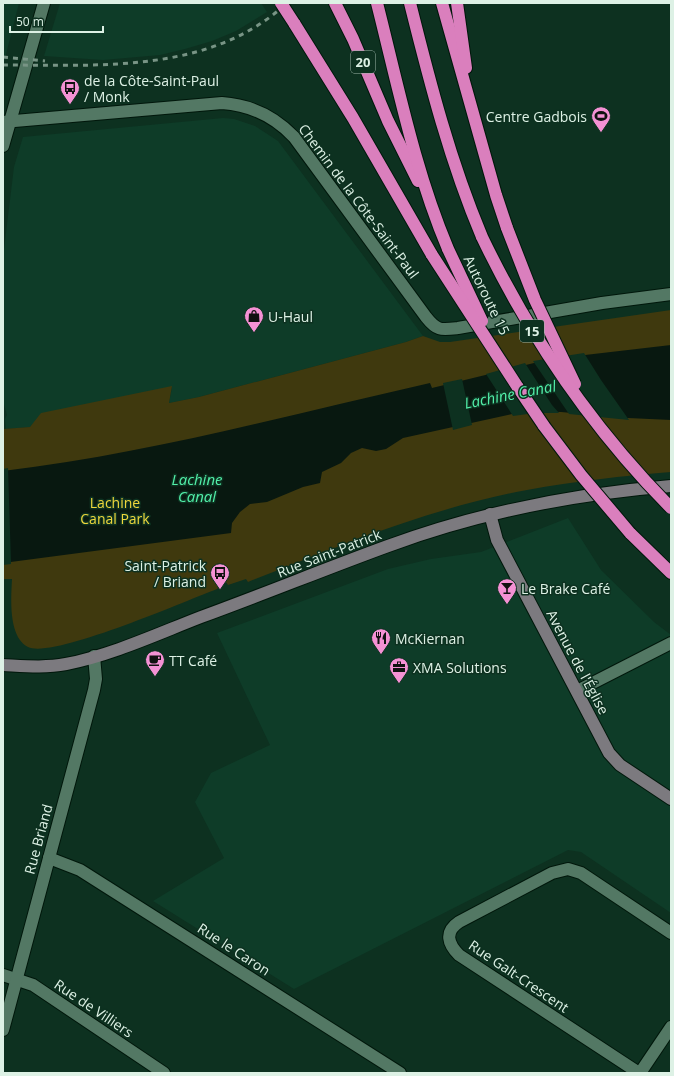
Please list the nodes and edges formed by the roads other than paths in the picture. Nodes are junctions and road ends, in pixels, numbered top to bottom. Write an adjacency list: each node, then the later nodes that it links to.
1 (44, 3): 9 (street)
2 (281, 3): 13 (highway, bridge)
3 (335, 3): 11 (highway, 20)
4 (377, 3): 11 (highway, Autoroute 15)
5 (410, 3): 14 (highway, 15, bridge)
6 (442, 3): 8 (highway)
7 (457, 3): 8 (highway)
8 (471, 107): 14 (highway, bridge)
9 (6, 122): 10 (street); 12 (street, Chemin de la Côte-Saint-Paul)
10 (3, 146)
11 (432, 210): 13 (highway, Autoroute 15, bridge)
12 (671, 294)
13 (516, 386): 18 (highway, Autoroute 15, bridge)
14 (593, 419): 16 (highway, 15, bridge)
15 (671, 486): 17 (main road, Rue Saint-Patrick)
16 (671, 508)
17 (490, 514): 20 (main road, Rue Saint-Patrick); 22 (main road, Avenue de l'Église)
18 (671, 574)
19 (671, 643): 22 (street)
20 (94, 656): 21 (main road, Rue Saint-Patrick); 24 (street, Rue Briand)
21 (3, 665)
22 (577, 691): 23 (main road, Avenue de l'Église)
23 (671, 799)
24 (49, 858): 27 (street, Rue Briand); 31 (street, Rue le Caron)
25 (671, 933): 32 (street, Rue Galt-Crescent)
26 (3, 975): 27 (street, Rue de Villiers)
27 (17, 980): 29 (street, Rue Briand); 30 (street, Rue de Villiers)
28 (671, 1027): 32 (street)
29 (3, 1030)
30 (164, 1073)
31 (400, 1073)
32 (639, 1073)

